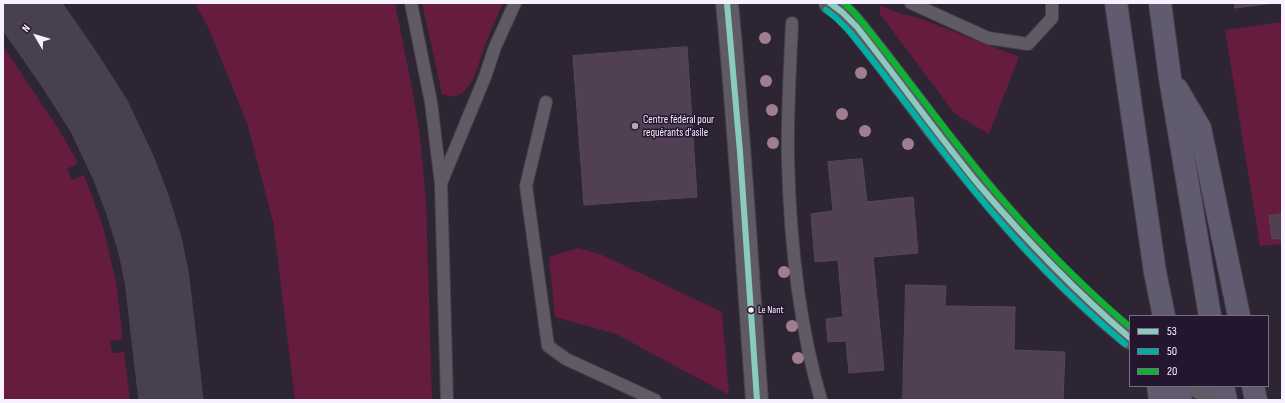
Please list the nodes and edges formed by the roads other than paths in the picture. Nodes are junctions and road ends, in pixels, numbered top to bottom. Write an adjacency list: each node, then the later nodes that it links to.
1 (411, 3): 12 (lane)
2 (515, 3): 12 (lane)
3 (727, 3): 26 (street)
4 (830, 3): 18 (street)
5 (911, 3): 6 (lane)
6 (1052, 3)
7 (1116, 3): 13 (highway)
8 (1160, 3): 10 (highway)
9 (792, 23): 27 (lane)
10 (1170, 78): 16 (highway); 17 (highway)
11 (546, 102): 25 (lane)
12 (441, 184): 24 (lane)
13 (1155, 272): 14 (highway); 15 (highway)
14 (1156, 315)
15 (1164, 315)
16 (1210, 315)
17 (1239, 315)
18 (1123, 332)
19 (1158, 387): 28 (highway)
20 (1178, 387): 29 (highway)
21 (1199, 387): 30 (street)
22 (1223, 387): 31 (highway)
23 (1253, 387): 32 (highway)
24 (447, 400)
25 (655, 400)
26 (757, 400)
27 (821, 400)
28 (1160, 400)
29 (1181, 400)
30 (1219, 400)
31 (1226, 400)
32 (1256, 400)

